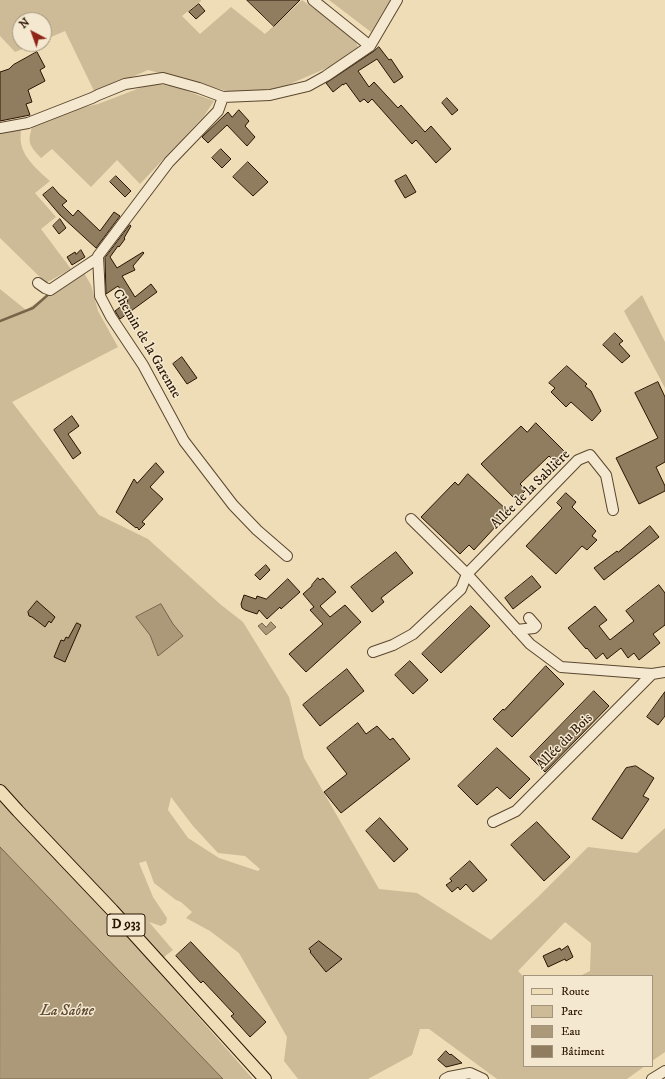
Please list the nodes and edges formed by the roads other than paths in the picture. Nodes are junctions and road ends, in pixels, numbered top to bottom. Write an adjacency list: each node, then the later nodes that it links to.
1 (313, 0): 3 (street)
2 (397, 0): 3 (street)
3 (370, 46): 4 (street)
4 (223, 97): 5 (street); 6 (street)
5 (0, 128)
6 (98, 258): 7 (street); 10 (street, Chemin de la Garenne)
7 (38, 283)
8 (613, 510): 11 (street, Allée de la Sablière)
9 (412, 519): 11 (street)
10 (287, 556)
11 (467, 574): 13 (street); 14 (street)
12 (530, 618): 13 (street)
13 (517, 630): 16 (street)
14 (373, 652)
15 (665, 672): 16 (street)
16 (652, 674): 18 (street, Allée du Bois)
17 (0, 791): 20 (main road, D 933)
18 (493, 822)
19 (665, 1071): 23 (street)
20 (265, 1079)
21 (445, 1079): 22 (street)
22 (483, 1079)
23 (652, 1079)

